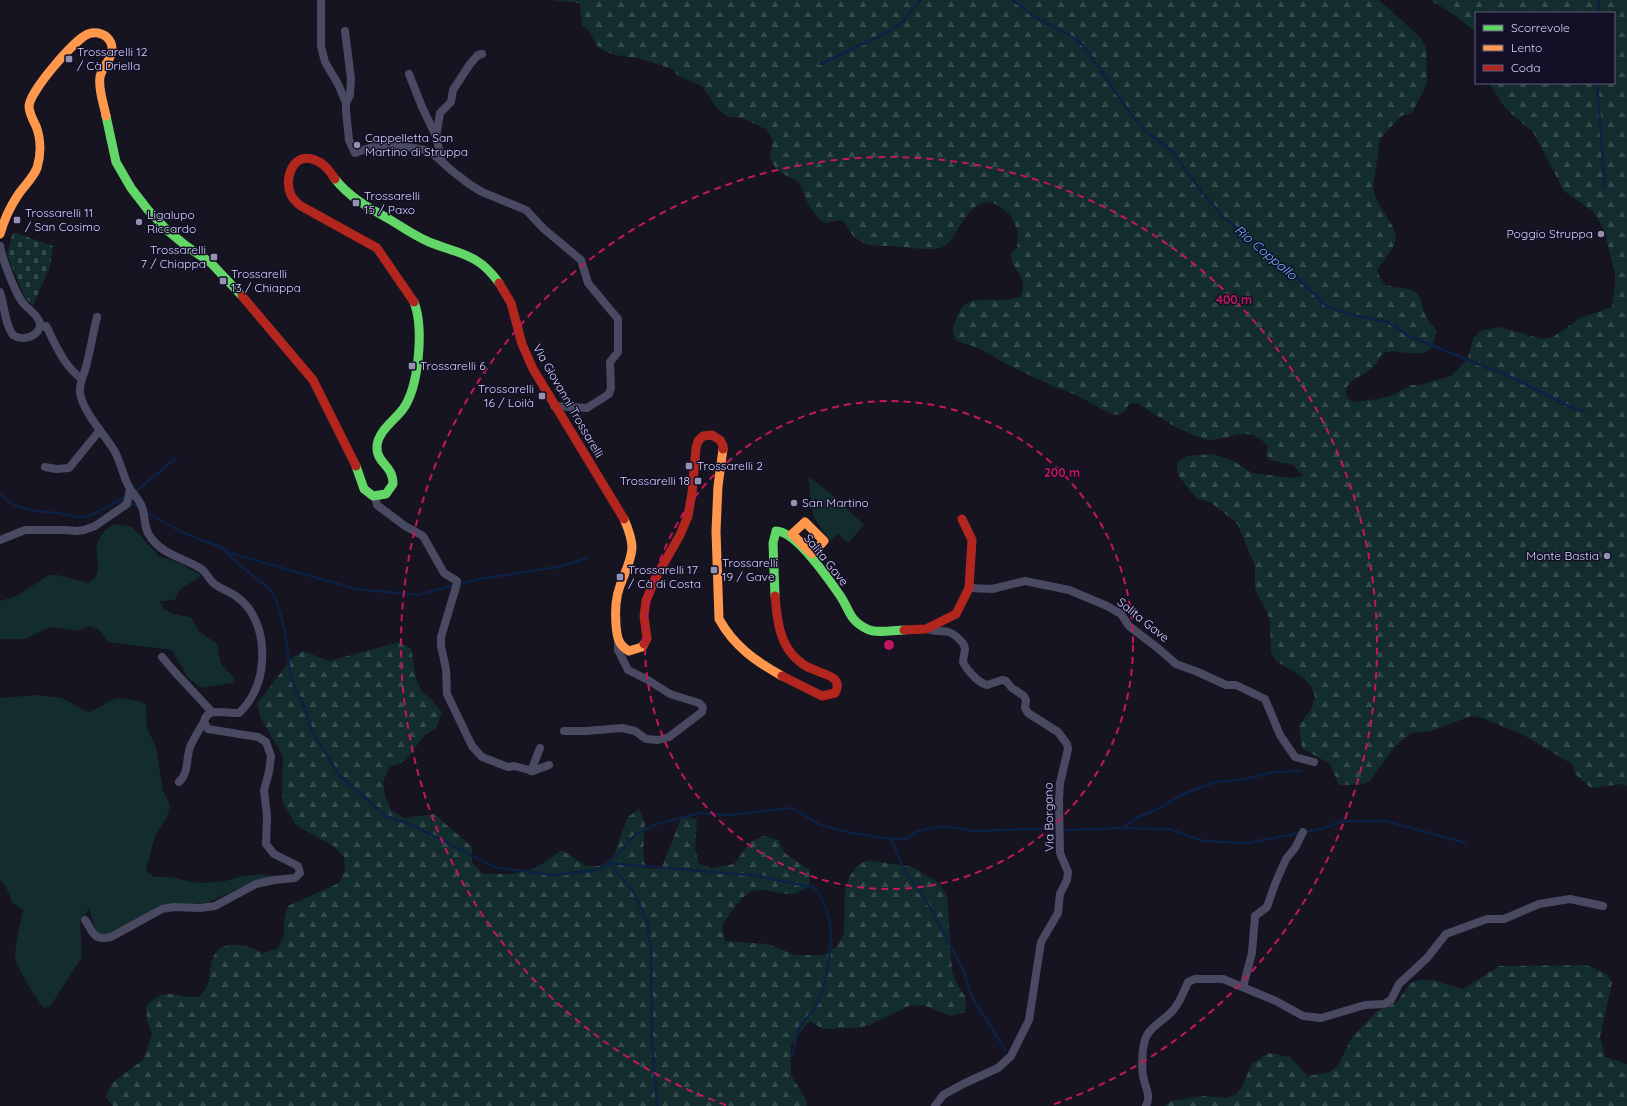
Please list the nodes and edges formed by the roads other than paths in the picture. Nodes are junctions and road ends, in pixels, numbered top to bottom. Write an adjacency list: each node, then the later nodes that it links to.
1 (321, 0): 5 (street)
2 (345, 31): 5 (street)
3 (482, 54): 6 (street)
4 (409, 74): 6 (street)
5 (346, 103): 7 (street)
6 (436, 137): 7 (street)
7 (442, 161): 14 (street)
8 (0, 234): 18 (street)
9 (0, 246): 12 (street)
10 (0, 292): 12 (street)
11 (97, 317): 13 (street)
12 (41, 327): 13 (street)
13 (81, 378): 15 (street)
14 (554, 406): 18 (street, Via Giovanni Trossarelli); 23 (street, Via Giovanni Trossarelli)
15 (100, 430): 16 (street); 17 (street)
16 (44, 467)
17 (130, 489): 20 (street); 25 (street)
18 (377, 496): 31 (street)
19 (962, 519): 21 (street)
20 (0, 540)
21 (969, 588): 22 (street, Salita Gave); 29 (street, Salita Gave)
22 (926, 629): 23 (street, Salita Gave); 37 (street, Via Borgano)
23 (618, 643): 27 (street)
24 (162, 657): 25 (street)
25 (212, 712): 26 (street)
26 (204, 722): 32 (street); 35 (street)
27 (564, 731)
28 (540, 748): 31 (street)
29 (1314, 762)
30 (549, 765): 31 (street)
31 (531, 771)
32 (179, 782)
33 (1303, 832): 36 (street)
34 (1603, 906): 36 (street)
35 (85, 920)
36 (1243, 987): 38 (street)
37 (936, 1106)
38 (1146, 1106)

